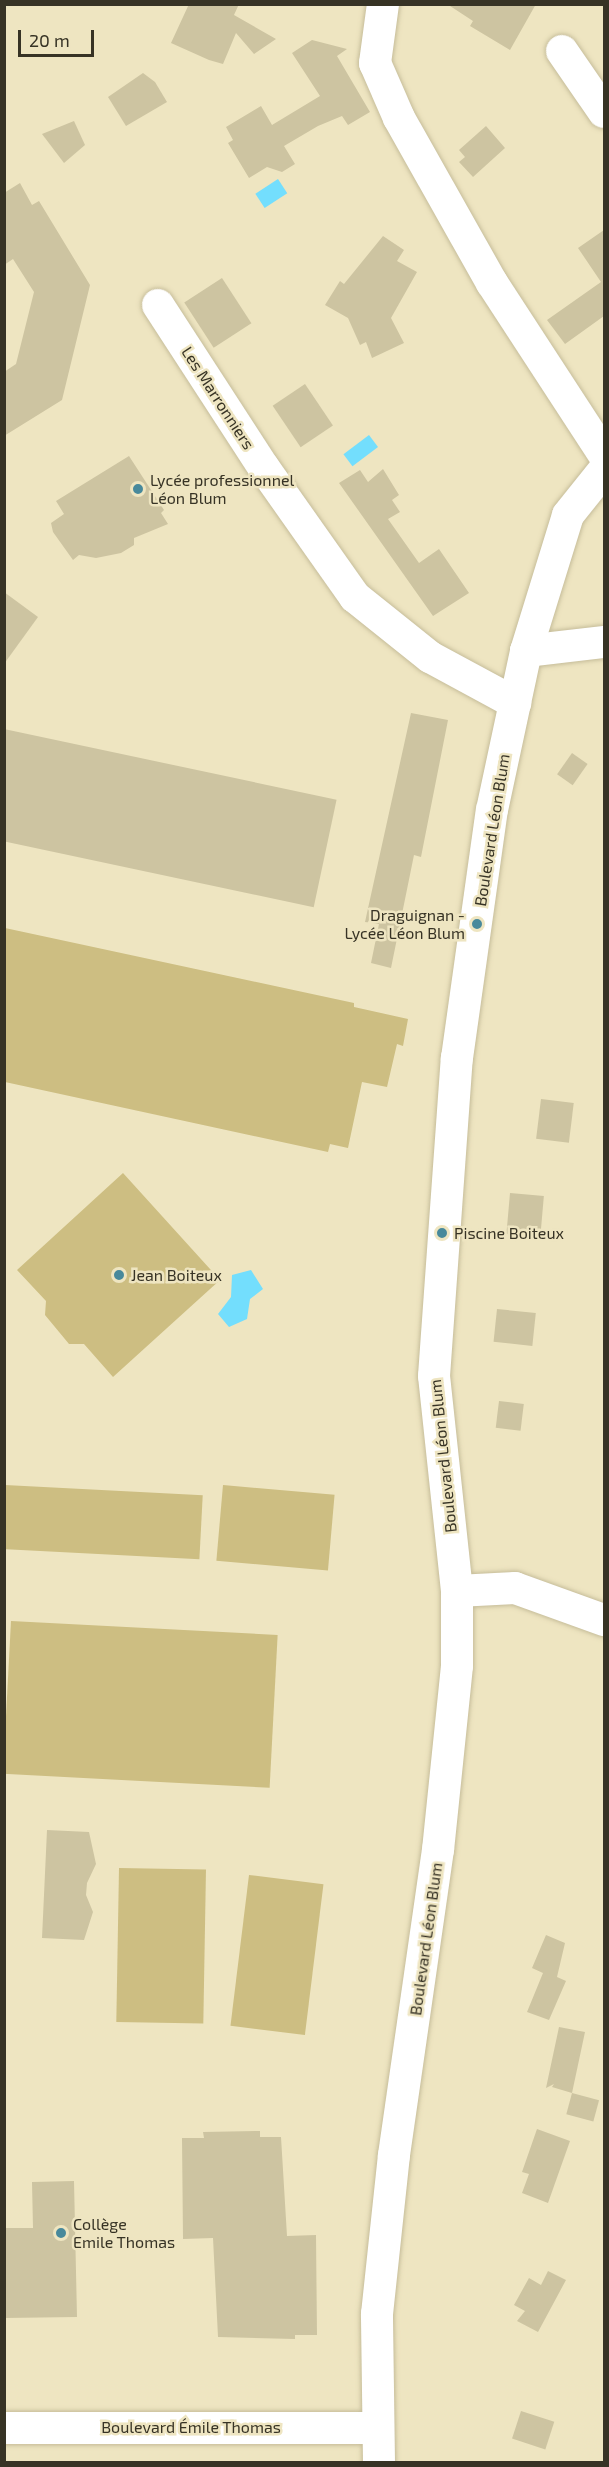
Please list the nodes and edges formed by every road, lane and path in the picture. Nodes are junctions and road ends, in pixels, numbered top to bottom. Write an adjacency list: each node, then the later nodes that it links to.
1 (383, 4): 5 (street)
2 (562, 51): 3 (street)
3 (604, 112)
4 (158, 305): 9 (street, Les Marronniers)
5 (604, 455)
6 (604, 470): 8 (street, Boulevard Léon Blum)
7 (604, 642): 8 (street)
8 (526, 651): 9 (street, Boulevard Léon Blum)
9 (515, 703): 10 (street, Boulevard Léon Blum)
10 (457, 1591): 11 (street); 13 (street, Boulevard Léon Blum)
11 (604, 1620)
12 (4, 2427): 13 (street, Boulevard Émile Thomas)
13 (377, 2428): 14 (street, Boulevard Léon Blum)
14 (379, 2463)

